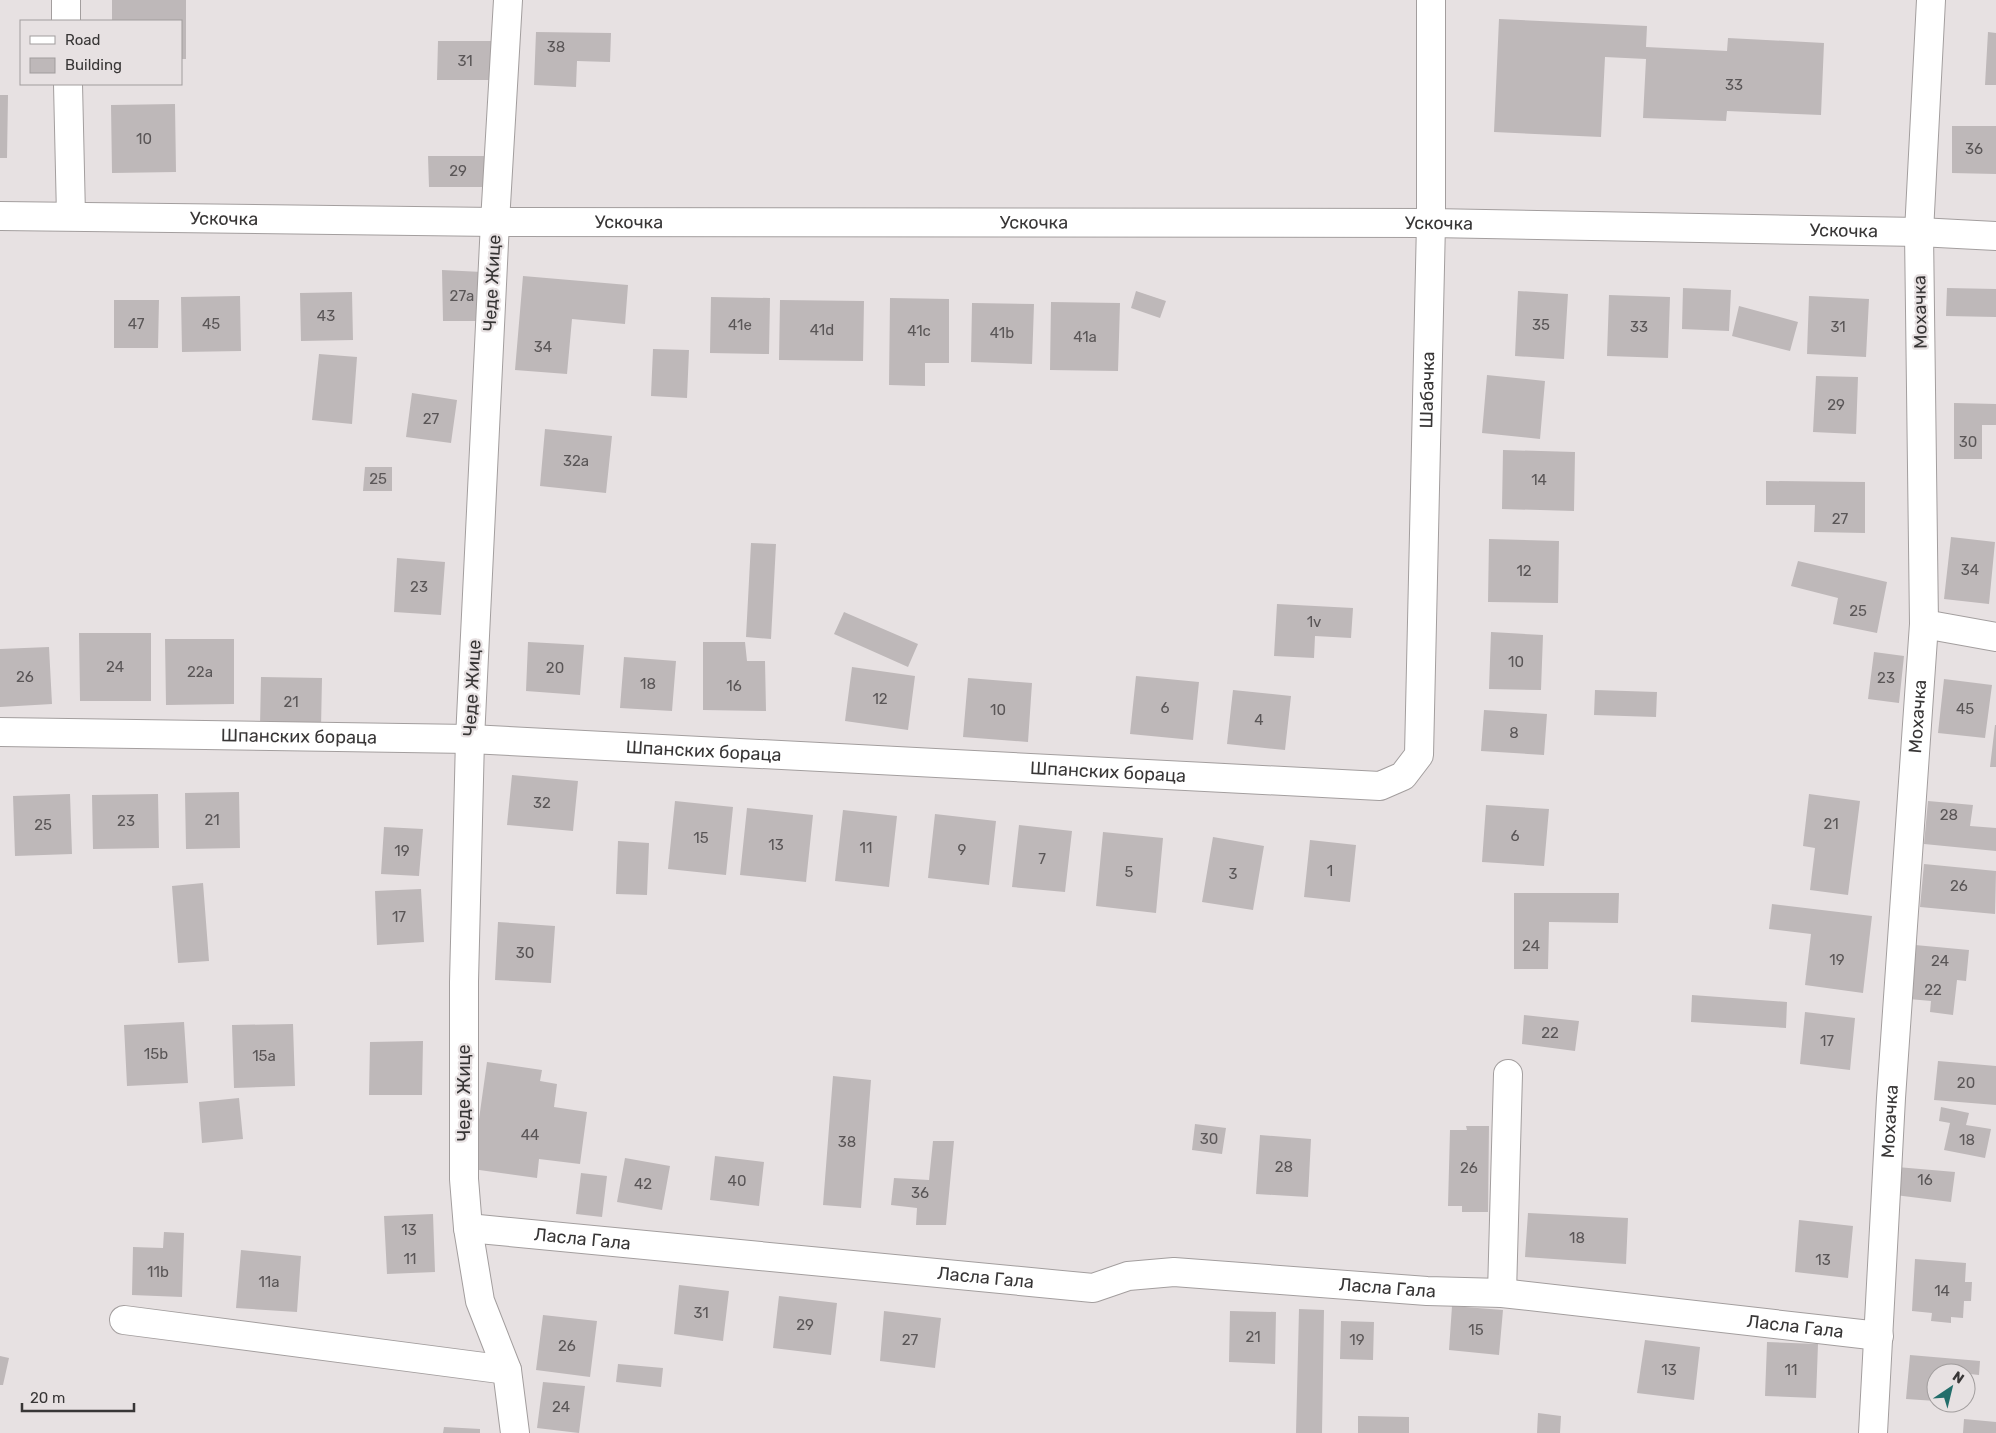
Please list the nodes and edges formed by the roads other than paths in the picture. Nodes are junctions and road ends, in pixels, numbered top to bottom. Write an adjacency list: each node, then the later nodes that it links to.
1 (66, 0): 5 (street)
2 (508, 0): 9 (street, Чеде Жице)
3 (1431, 0): 10 (street, Шабачка)
4 (1932, 0): 11 (street, Мохачка)
5 (66, 20)
6 (68, 85): 8 (street)
7 (0, 216): 8 (street, Ускочка)
8 (72, 216): 9 (street, Ускочка)
9 (494, 222): 10 (street, Ускочка); 16 (street, Чеде Жице)
10 (1431, 223): 11 (street, Ускочка); 17 (street, Шабачка)
11 (1919, 232): 12 (street, Ускочка); 13 (street, Мохачка)
12 (1996, 236)
13 (1924, 624): 14 (street); 22 (street, Мохачка)
14 (1996, 637)
15 (0, 732): 16 (street, Шпанских бораца)
16 (470, 739): 17 (street, Шпанских бораца); 19 (street, Чеде Жице)
17 (1404, 776)
18 (1508, 1074): 20 (street)
19 (468, 1228): 20 (street, Ласла Гала); 23 (street, Чеде Жице)
20 (1502, 1294): 22 (street, Ласла Гала)
21 (124, 1320): 23 (street)
22 (1879, 1336): 25 (street, Мохачка)
23 (507, 1370): 24 (street, Чеде Жице)
24 (515, 1433)
25 (1873, 1433)

